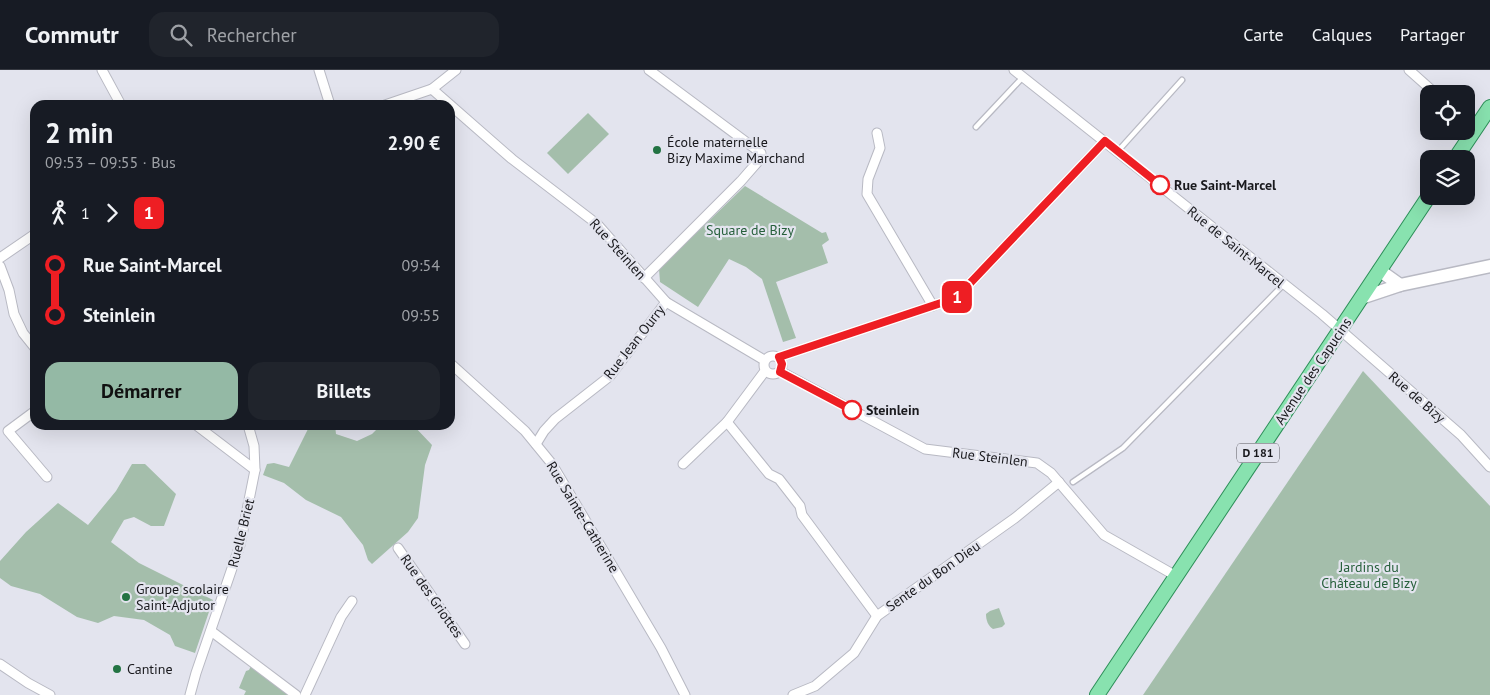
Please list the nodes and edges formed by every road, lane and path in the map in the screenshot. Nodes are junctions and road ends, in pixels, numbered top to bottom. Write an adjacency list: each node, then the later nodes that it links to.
1 (102, 70): 11 (street)
2 (319, 70): 12 (street)
3 (456, 70): 10 (street)
4 (649, 70): 28 (street)
5 (1014, 70): 7 (street, Rue de Saint-Marcel)
6 (1409, 70): 9 (street)
7 (1023, 77): 18 (lane); 20 (street, Rue de Saint-Marcel)
8 (1182, 80): 21 (lane)
9 (1426, 85)
10 (432, 89): 13 (street); 14 (street, Rue Steinlen)
11 (118, 100)
12 (328, 100)
13 (400, 100)
14 (445, 100)
15 (1490, 107): 17 (main road)
16 (455, 109): 28 (street, Rue Steinlen)
17 (1475, 120)
18 (976, 127)
19 (877, 133): 33 (street)
20 (1105, 141): 21 (street, Rue de Saint-Marcel); 33 (street)
21 (1118, 151): 29 (street, Rue de Saint-Marcel)
22 (1423, 205): 27 (main road, Avenue des Capucins / D 181)
23 (30, 237): 24 (street)
24 (0, 258)
25 (0, 266): 35 (street)
26 (1490, 266): 30 (main road)
27 (1379, 270): 30 (main road); 31 (main road, Avenue des Capucins / D 181)
28 (644, 278): 32 (street, Rue Steinlen)
29 (1283, 285): 34 (street, Rue de Saint-Marcel); 51 (lane)
30 (1400, 285): 31 (main road)
31 (1361, 298): 34 (main road, Avenue des Capucins / D 181)
32 (666, 302): 37 (street, Rue Steinlen); 45 (street, Rue Jean Ourry)
33 (933, 306): 36 (street)
34 (1340, 330): 47 (street, Rue de Bizy); 53 (main road, Avenue des Capucins / D 181)
35 (30, 342)
36 (779, 357): 37 (street); 40 (street)
37 (764, 360): 39 (street)
38 (455, 368): 45 (street, Rue Sainte-Catherine)
39 (765, 372): 40 (street); 42 (street)
40 (780, 372): 50 (street, Rue Steinlen)
41 (30, 415): 49 (street)
42 (727, 422): 46 (street); 55 (street)
43 (203, 430): 48 (street)
44 (249, 430): 48 (street, Ruelle Briet)
45 (536, 444): 63 (street, Rue Sainte-Catherine)
46 (683, 464)
47 (1490, 467)
48 (255, 470): 56 (street, Ruelle Briet)
49 (46, 477)
50 (1059, 482): 53 (street, Rue Steinlen); 55 (street, Sente du Bon Dieu)
51 (1073, 482)
52 (398, 548): 57 (street, Rue des Griottes)
53 (1176, 576): 65 (main road, Avenue des Capucins / D 181)
54 (352, 601): 62 (street)
55 (877, 616): 64 (street, Sente du Bon Dieu)
56 (211, 632): 60 (street, Ruelle Briet); 61 (street)
57 (465, 644)
58 (0, 664): 59 (street)
59 (45, 694)
60 (190, 695)
61 (296, 695)
62 (305, 695)
63 (685, 695)
64 (793, 695)
65 (1096, 695)

